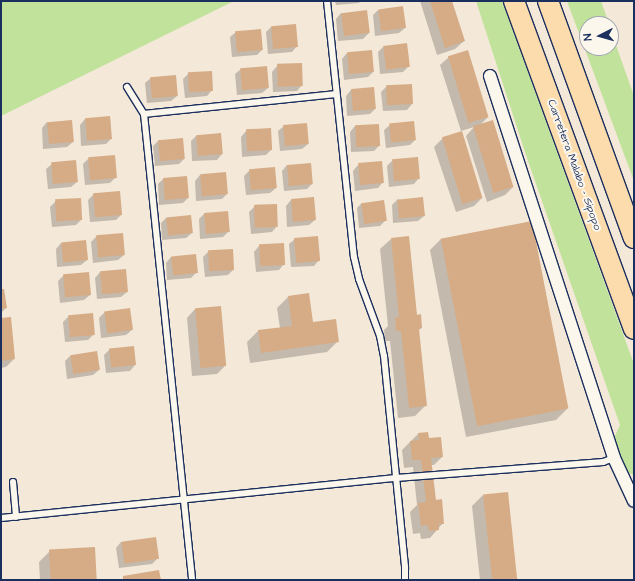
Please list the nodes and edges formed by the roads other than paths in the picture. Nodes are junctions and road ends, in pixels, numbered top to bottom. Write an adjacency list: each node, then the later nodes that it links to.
1 (327, 1): 6 (lane)
2 (514, 1): 9 (highway, Carretera Malabo - Sipopo)
3 (548, 1): 8 (highway)
4 (490, 76): 10 (street)
5 (127, 87): 7 (lane)
6 (336, 94): 7 (lane); 11 (lane)
7 (144, 114): 13 (lane)
8 (634, 238)
9 (634, 329)
10 (614, 458): 11 (lane); 14 (street)
11 (396, 478): 13 (lane); 18 (lane)
12 (13, 482): 15 (lane)
13 (183, 499): 15 (lane); 17 (lane)
14 (634, 502)
15 (16, 516): 16 (lane)
16 (1, 518)
17 (192, 580)
18 (405, 580)

